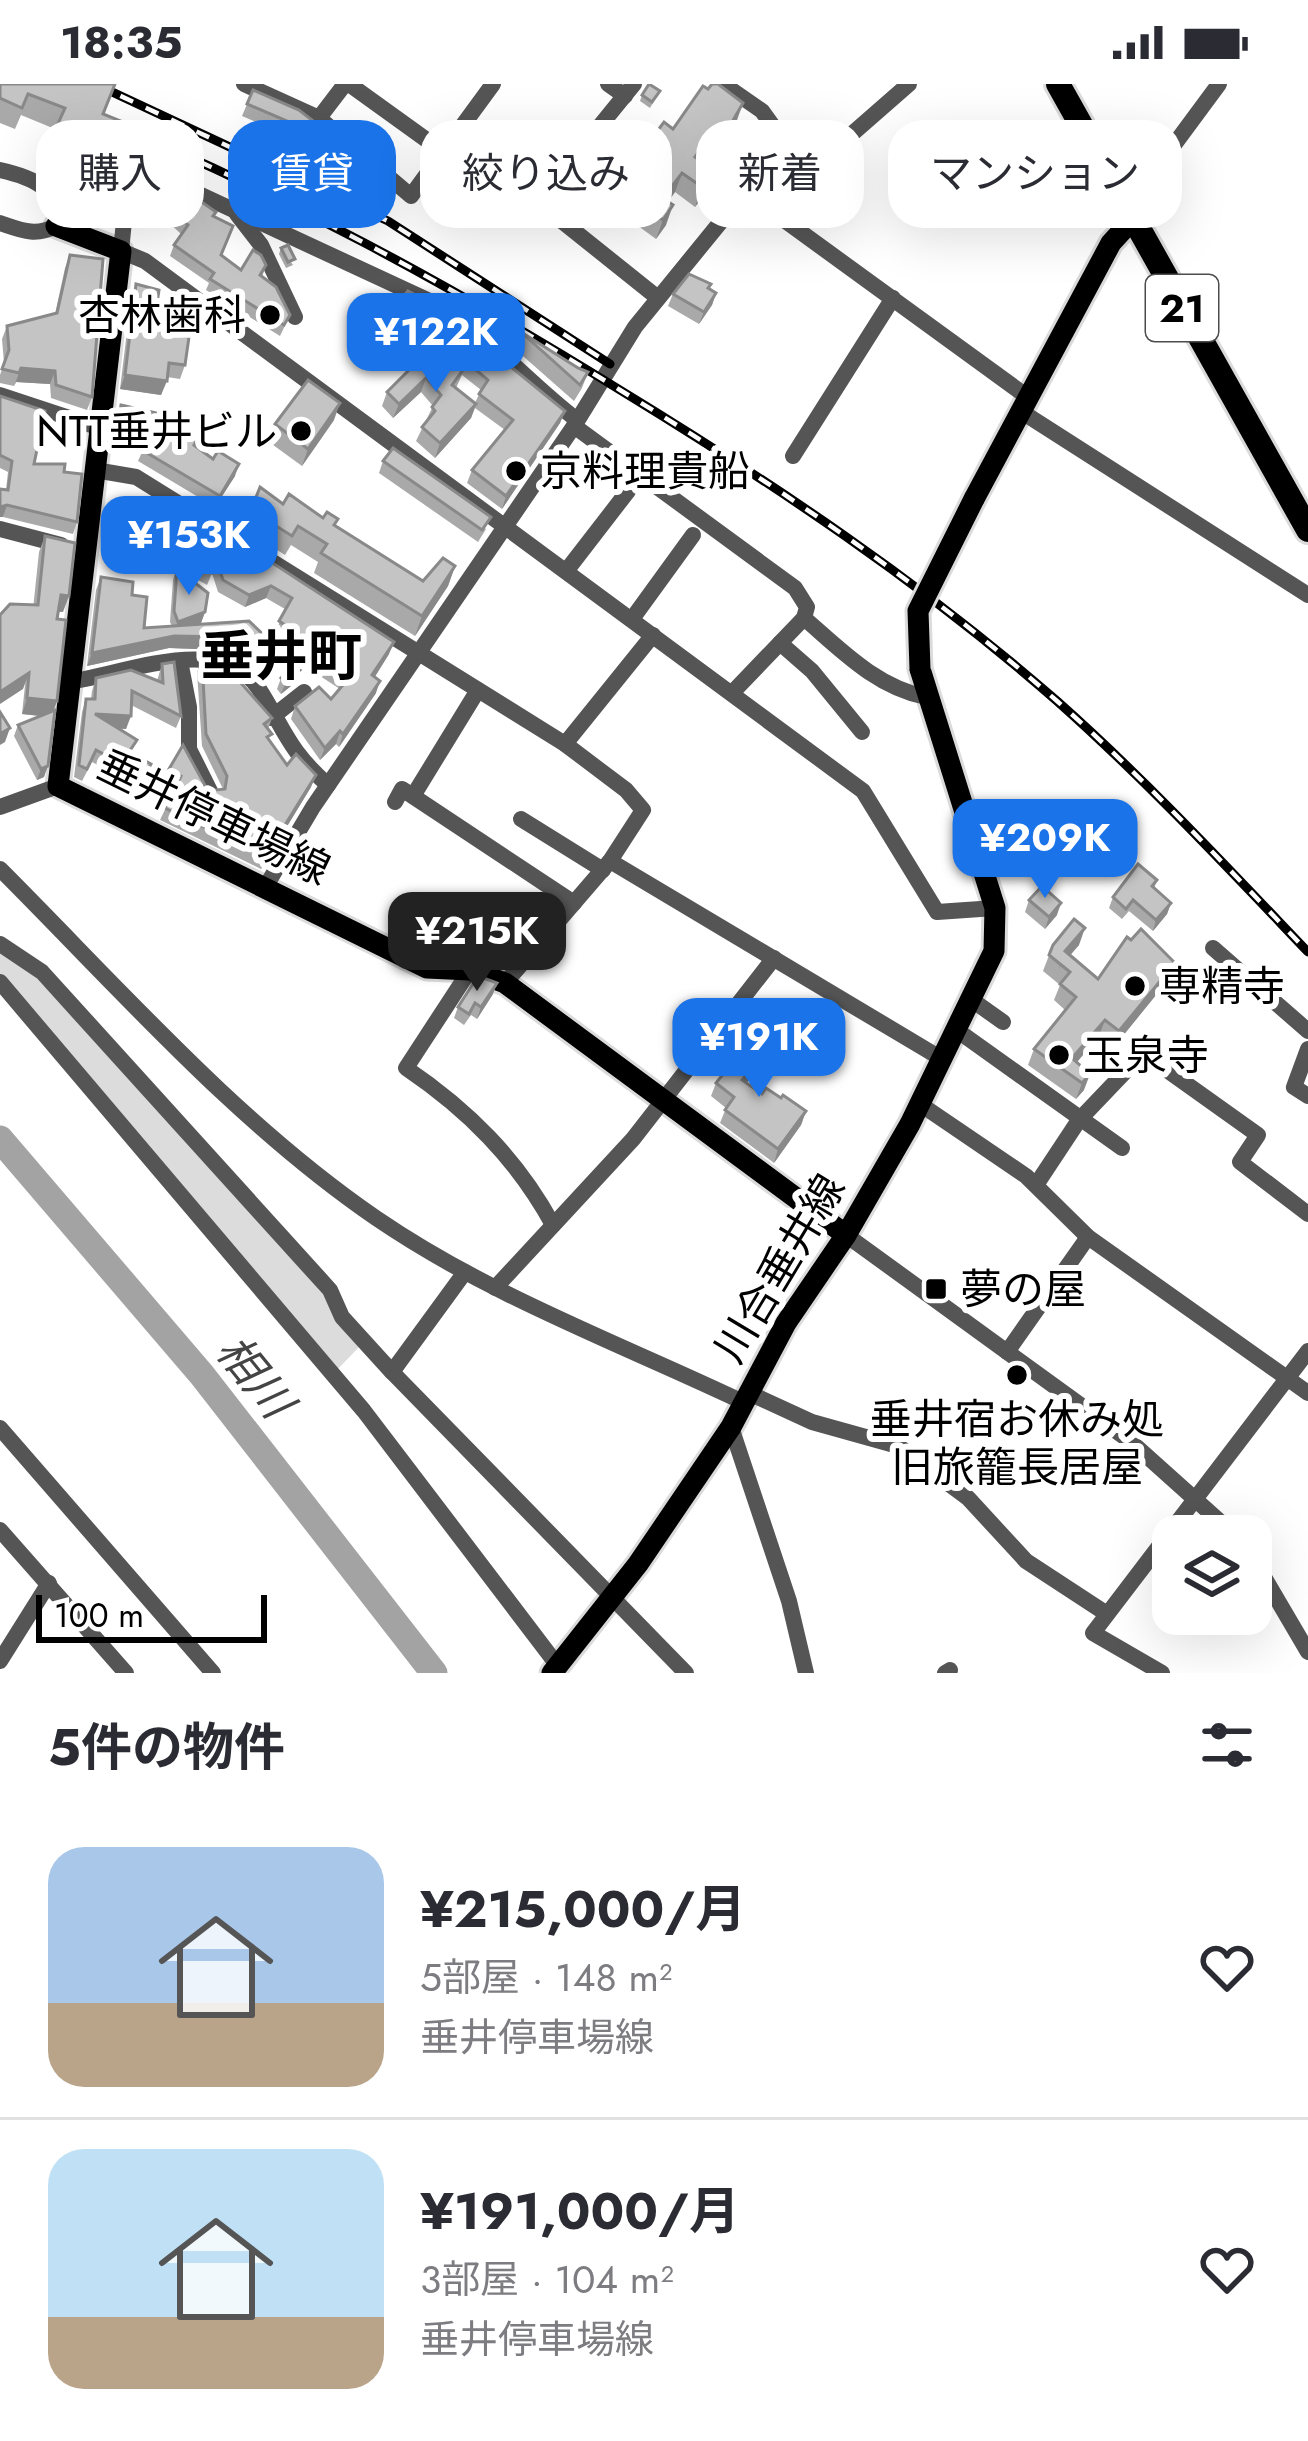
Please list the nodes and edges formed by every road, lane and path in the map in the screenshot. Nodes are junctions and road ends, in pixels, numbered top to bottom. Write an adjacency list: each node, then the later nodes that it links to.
1 (244, 84): 10 (street)
2 (347, 84): 10 (street); 16 (street)
3 (493, 84): 11 (street)
4 (608, 84): 9 (street)
5 (723, 84): 13 (street)
6 (909, 84): 15 (street)
7 (1058, 84): 14 (highway, 21)
8 (1219, 84): 17 (street)
9 (629, 90): 12 (street)
10 (320, 118): 19 (street)
11 (466, 120)
12 (605, 120)
13 (767, 120)
14 (1078, 120)
15 (864, 124)
16 (420, 127)
17 (1182, 134)
18 (0, 170): 20 (street)
19 (420, 183)
20 (36, 187)
21 (228, 205): 32 (street)
22 (0, 224): 23 (street)
23 (49, 228)
24 (61, 228): 32 (main road)
25 (247, 228): 35 (street)
26 (275, 228): 38 (street)
27 (570, 228): 33 (street)
28 (717, 228): 33 (street)
29 (796, 228): 34 (street)
30 (1118, 228): 37 (main road, 川合垂井線)
31 (1139, 228): 44 (highway, 21)
32 (122, 251): 39 (main road, 垂井停車場線); 43 (street)
33 (658, 298): 38 (street)
34 (893, 298): 37 (street); 40 (street)
35 (295, 317)
36 (0, 395): 39 (street)
37 (1025, 405): 49 (street); 60 (main road, 川合垂井線, bridge)
38 (576, 423): 43 (street); 50 (street)
39 (100, 428): 41 (main road, 垂井停車場線)
40 (793, 456)
41 (95, 470): 47 (main road, 垂井停車場線); 54 (street)
42 (628, 491): 48 (street)
43 (507, 525): 48 (street); 54 (street)
44 (1308, 530)
45 (1, 531): 47 (street)
46 (693, 535): 51 (street)
47 (86, 550): 56 (main road, 垂井停車場線)
48 (567, 570): 51 (street)
49 (1308, 595)
50 (804, 618): 53 (street); 60 (street)
51 (632, 619): 52 (street)
52 (653, 634): 59 (street); 63 (street)
53 (780, 643): 59 (street); 62 (street)
54 (419, 653): 57 (street); 64 (street)
55 (180, 661): 56 (street); 61 (street); 66 (street)
56 (68, 682): 65 (main road, 垂井停車場線)
57 (478, 690): 63 (street); 72 (street)
58 (304, 692): 61 (street)
59 (732, 693): 73 (street)
60 (926, 698): 73 (main road, 川合垂井線)
61 (271, 718): 64 (street)
62 (862, 732)
63 (565, 744): 69 (street)
64 (328, 785): 71 (street)
65 (58, 786): 67 (street); 71 (main road, 垂井停車場線)
66 (211, 794)
67 (0, 808)
68 (521, 819): 69 (street)
69 (606, 866): 72 (street); 76 (street)
70 (0, 869): 96 (street)
71 (266, 886): 77 (main road, 垂井停車場線)
72 (574, 903): 79 (street)
73 (995, 908): 80 (main road, 川合垂井線)
74 (0, 944): 100 (street)
75 (1213, 948): 83 (street)
76 (774, 958): 85 (street); 87 (street)
77 (470, 970): 79 (main road, 垂井停車場線); 93 (street)
78 (0, 982): 115 (street)
79 (505, 983): 87 (main road, 垂井停車場線)
80 (972, 1000): 81 (street); 82 (main road, 川合垂井線)
81 (1003, 1022)
82 (958, 1031): 85 (main road, 川合垂井線); 89 (street)
83 (1308, 1031)
84 (1308, 1049): 86 (street)
85 (942, 1060): 88 (main road, 川合垂井線)
86 (1308, 1096)
87 (667, 1098): 93 (street); 94 (main road, 垂井停車場線)
88 (920, 1104): 91 (street); 94 (main road, 川合垂井線)
89 (1079, 1120): 90 (street); 91 (street); 92 (street)
90 (1122, 1148)
91 (1036, 1185): 95 (street)
92 (1308, 1214)
93 (553, 1225): 97 (street)
94 (846, 1235): 99 (street); 103 (main road, 川合垂井線)
95 (1088, 1237): 99 (street); 101 (street)
96 (465, 1272): 97 (street); 100 (street)
97 (495, 1288): 103 (street)
98 (1308, 1351): 101 (street)
99 (1007, 1352): 106 (street)
100 (392, 1372): 111 (street)
101 (1288, 1377): 102 (street); 106 (street)
102 (1308, 1393)
103 (747, 1398): 104 (main road, 川合垂井線); 112 (street)
104 (730, 1427): 111 (main road, 川合垂井線); 119 (street)
105 (0, 1428): 117 (street)
106 (1195, 1494): 107 (street); 112 (street)
107 (1216, 1515)
108 (0, 1530): 109 (street)
109 (49, 1583): 114 (street); 116 (street)
110 (1272, 1591): 113 (street)
111 (611, 1599): 115 (main road, 川合垂井線); 118 (street)
112 (1107, 1614): 120 (street)
113 (1308, 1652)
114 (0, 1660)
115 (555, 1670)
116 (126, 1673)
117 (213, 1673)
118 (686, 1673)
119 (806, 1673)
120 (1162, 1673)

